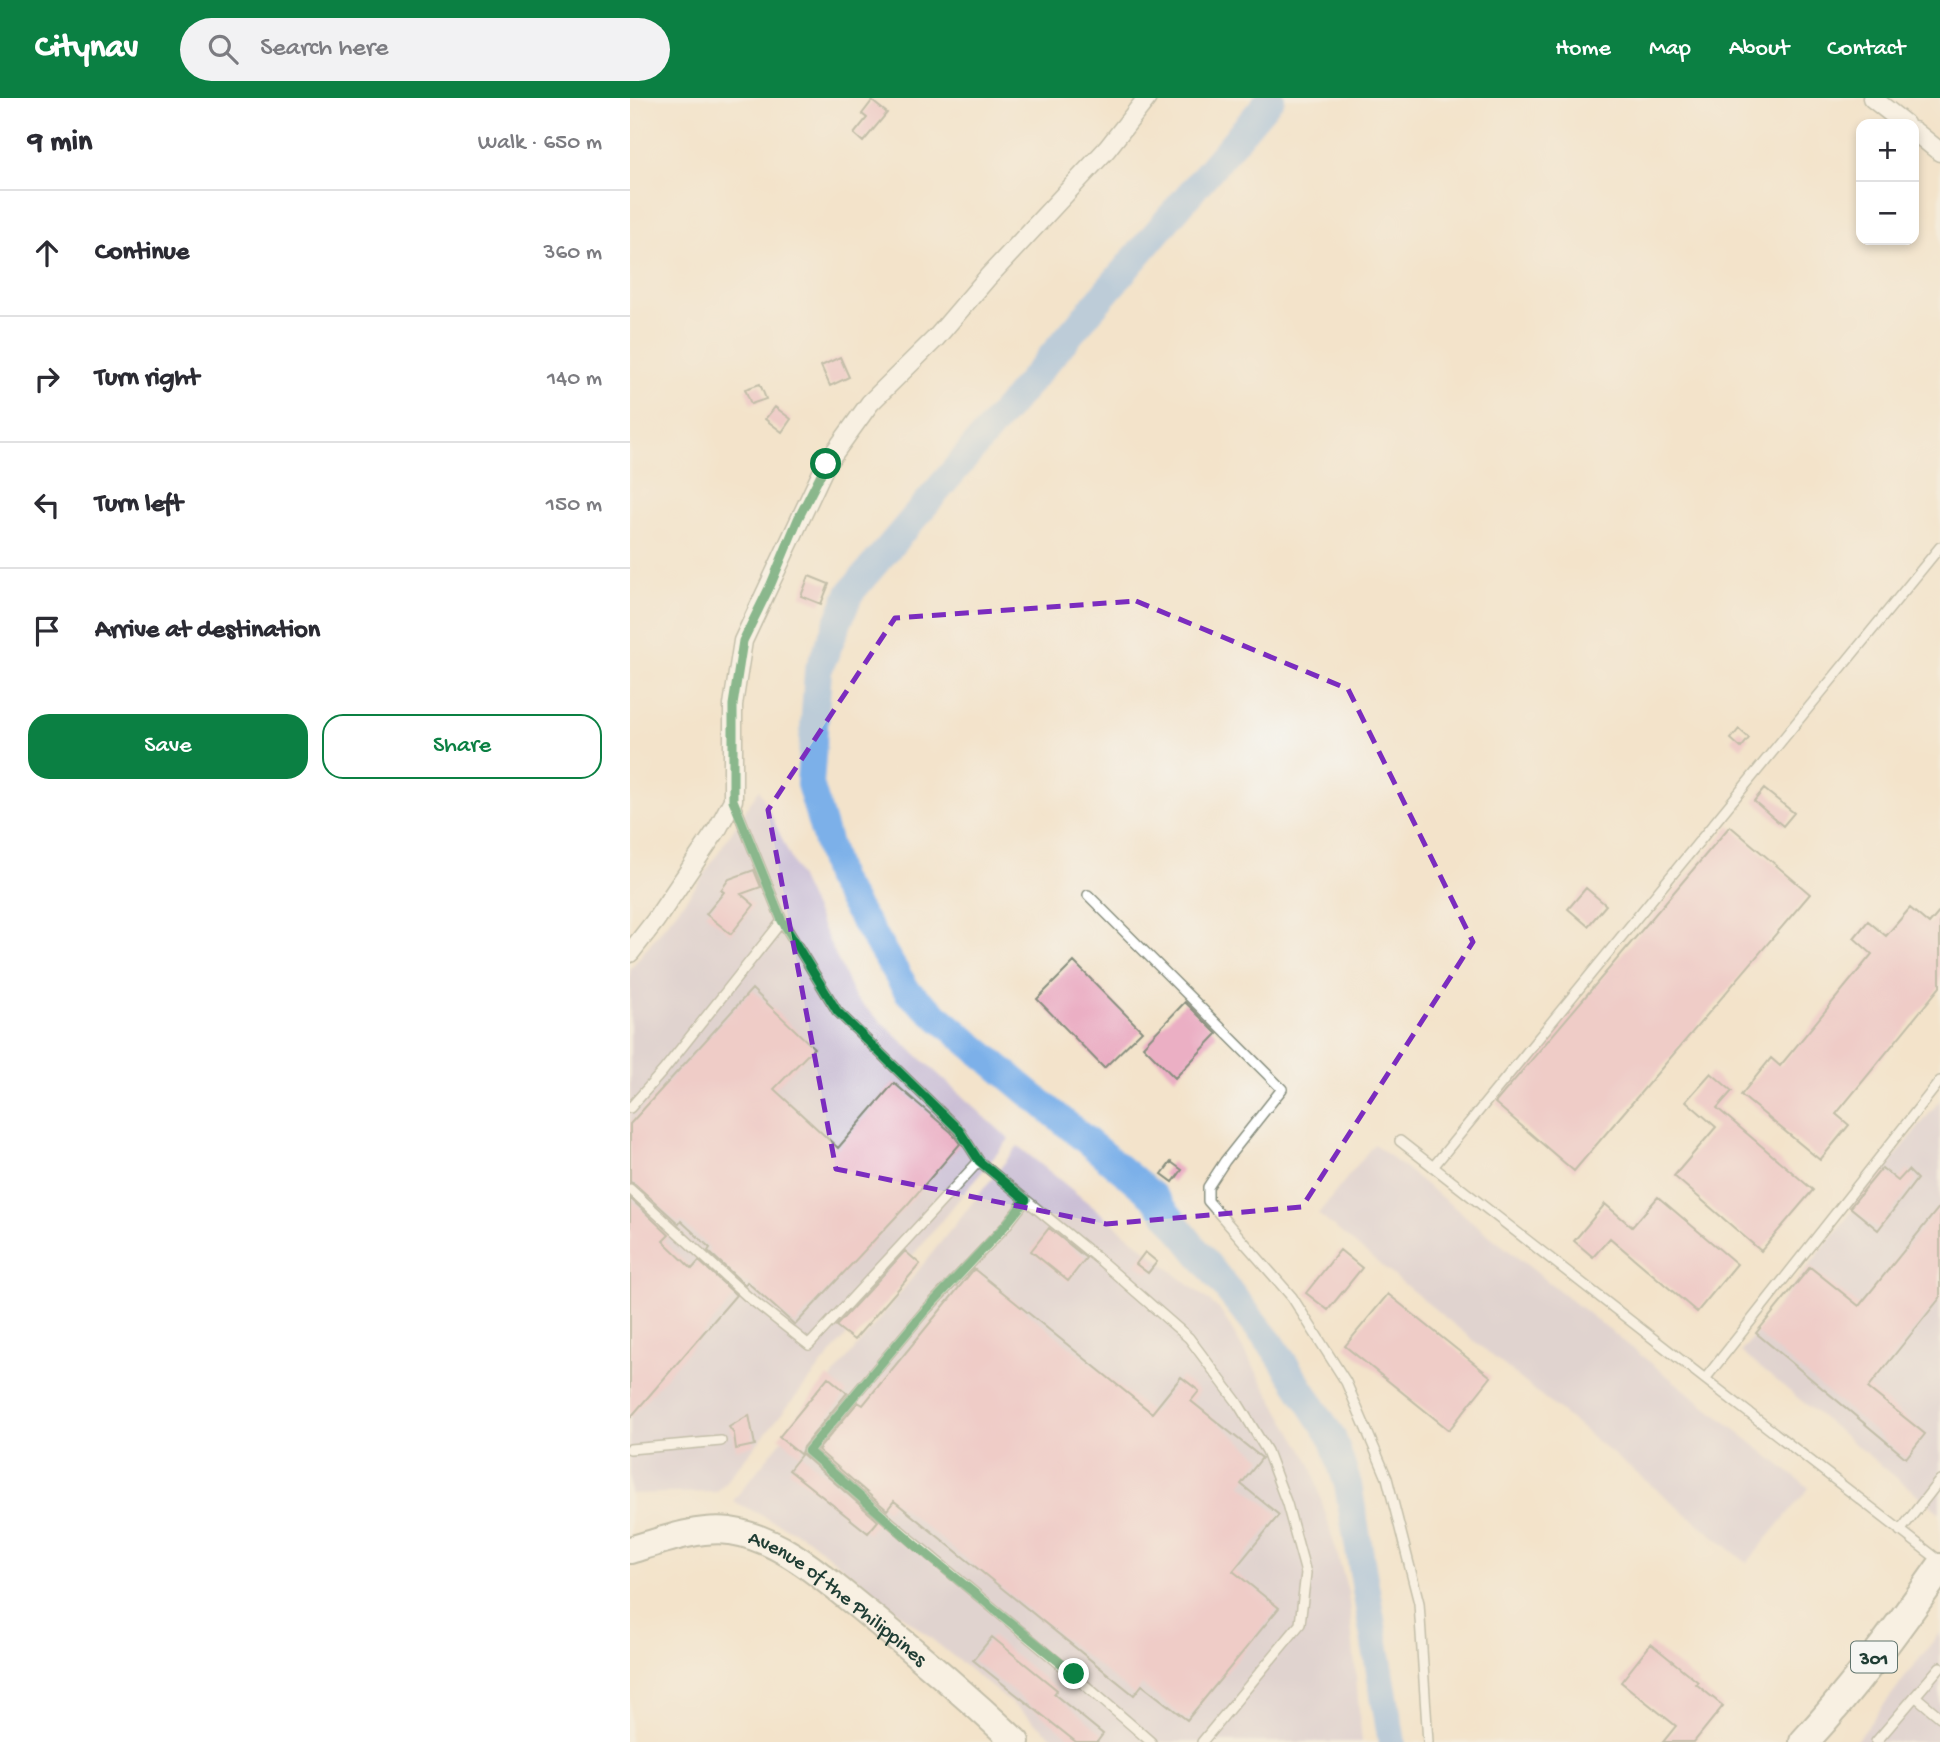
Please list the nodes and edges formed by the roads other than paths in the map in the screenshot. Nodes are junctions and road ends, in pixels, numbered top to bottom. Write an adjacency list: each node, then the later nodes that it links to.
1 (1147, 98): 7 (street)
2 (1872, 98): 3 (street)
3 (1899, 119)
4 (1919, 135): 5 (street)
5 (1940, 152)
6 (1940, 547): 15 (lane)
7 (733, 800): 9 (lane); 10 (street)
8 (1088, 895): 32 (lane)
9 (782, 921): 12 (lane); 14 (lane)
10 (630, 953)
11 (1940, 1081): 18 (lane)
12 (630, 1108)
13 (1400, 1141): 15 (lane)
14 (979, 1161): 16 (lane); 17 (lane)
15 (1433, 1167): 18 (lane)
16 (630, 1189)
17 (1026, 1200): 30 (lane); 31 (lane)
18 (1705, 1379): 22 (lane)
19 (721, 1441): 20 (lane)
20 (630, 1449)
21 (1940, 1480): 22 (lane)
22 (1900, 1531): 24 (lane)
23 (630, 1550): 29 (main road, Avenue of the Philippines)
24 (1940, 1561)
25 (1940, 1568): 33 (main road, 301)
26 (1940, 1667): 27 (lane)
27 (1915, 1696): 28 (lane); 34 (lane)
28 (1940, 1717)
29 (1016, 1742)
30 (1151, 1742)
31 (1202, 1742)
32 (1428, 1742)
33 (1804, 1742)
34 (1876, 1742)

